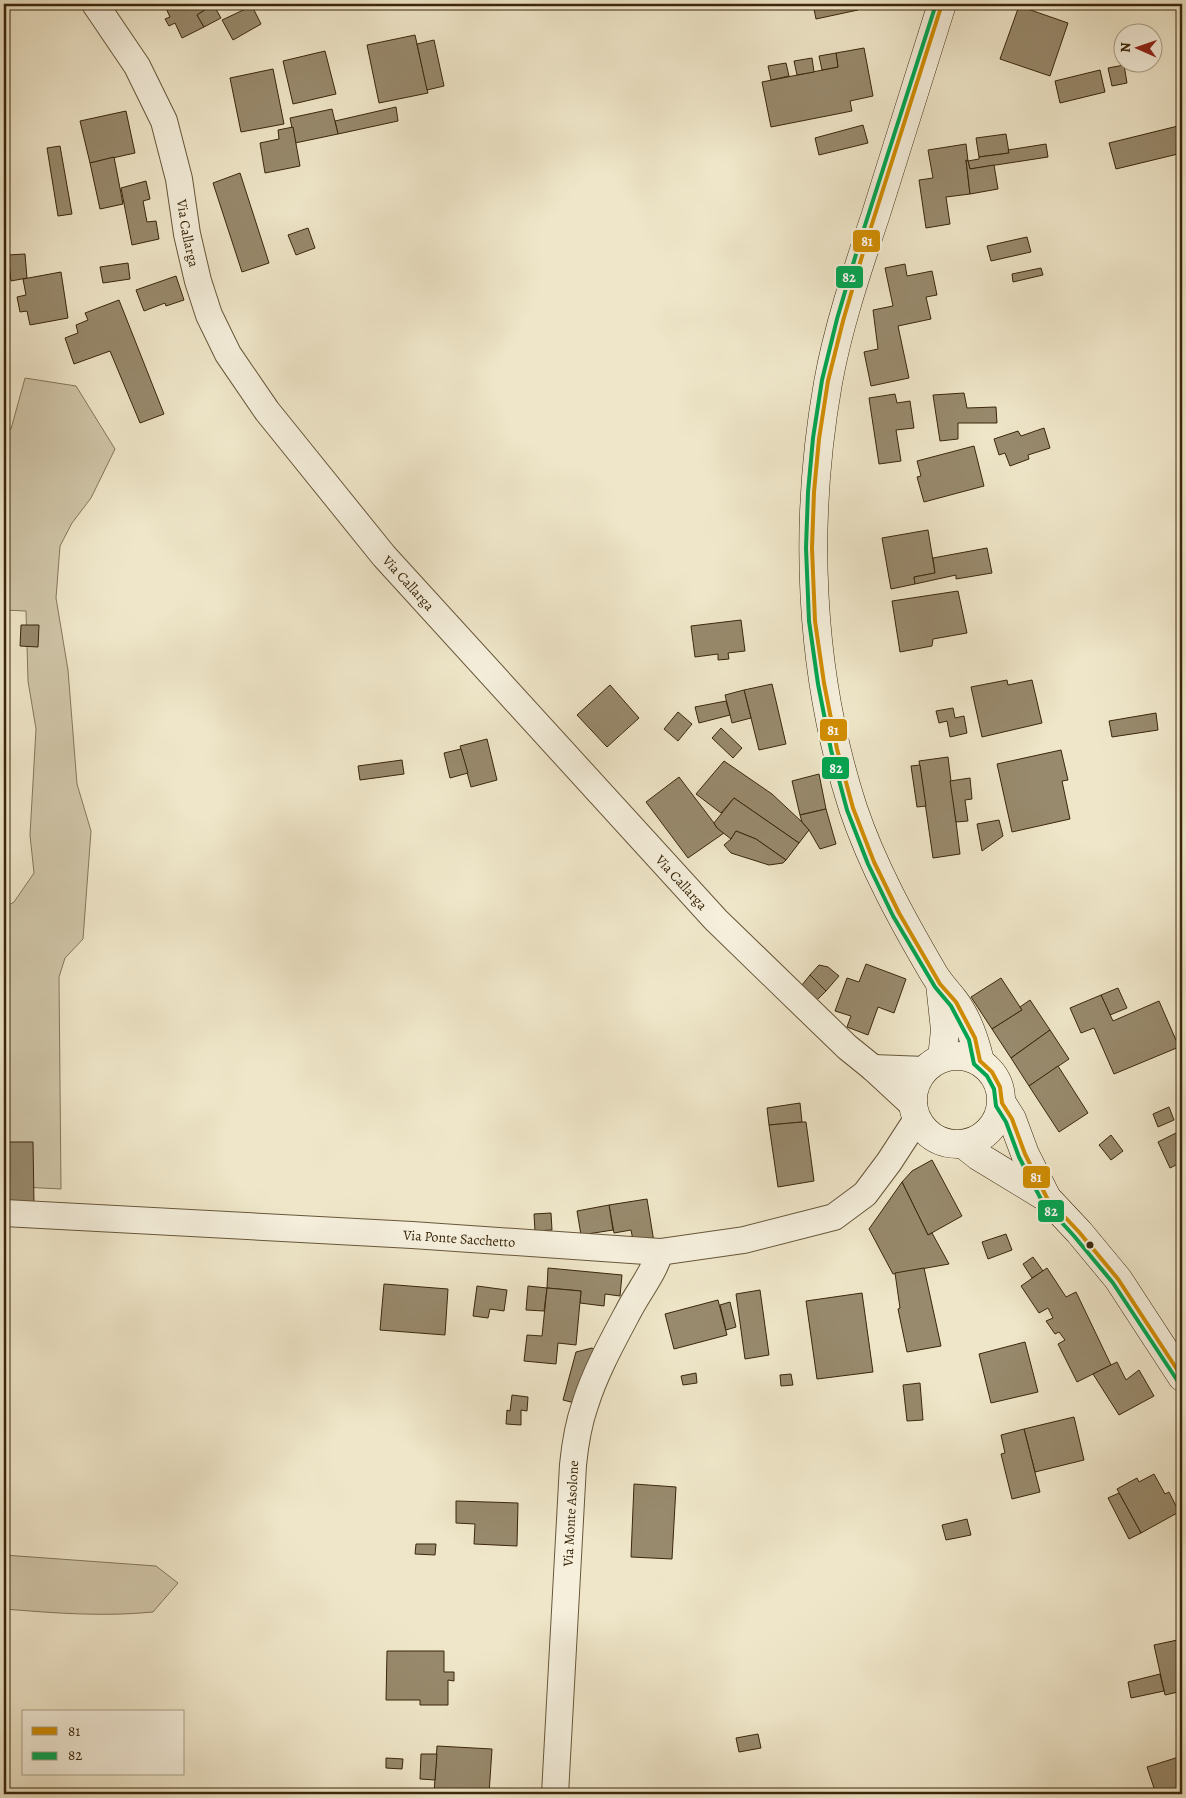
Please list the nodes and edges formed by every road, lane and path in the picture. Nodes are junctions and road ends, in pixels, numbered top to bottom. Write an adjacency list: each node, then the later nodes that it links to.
1 (95, 4): 6 (street, Via Callarga)
2 (942, 4): 3 (street)
3 (940, 984): 4 (street); 5 (street)
4 (980, 1062): 5 (street); 7 (street)
5 (933, 1064): 6 (street); 8 (street)
6 (873, 1068): 8 (street, Via Callarga)
7 (1002, 1103): 9 (street); 10 (street)
8 (920, 1119): 9 (street); 12 (street, Via Ponte Sacchetto)
9 (963, 1144): 10 (street)
10 (1047, 1198): 13 (street)
11 (4, 1213): 12 (street, Via Ponte Sacchetto)
12 (660, 1252): 14 (street, Via Monte Asolone)
13 (1182, 1377)
14 (554, 1794)

